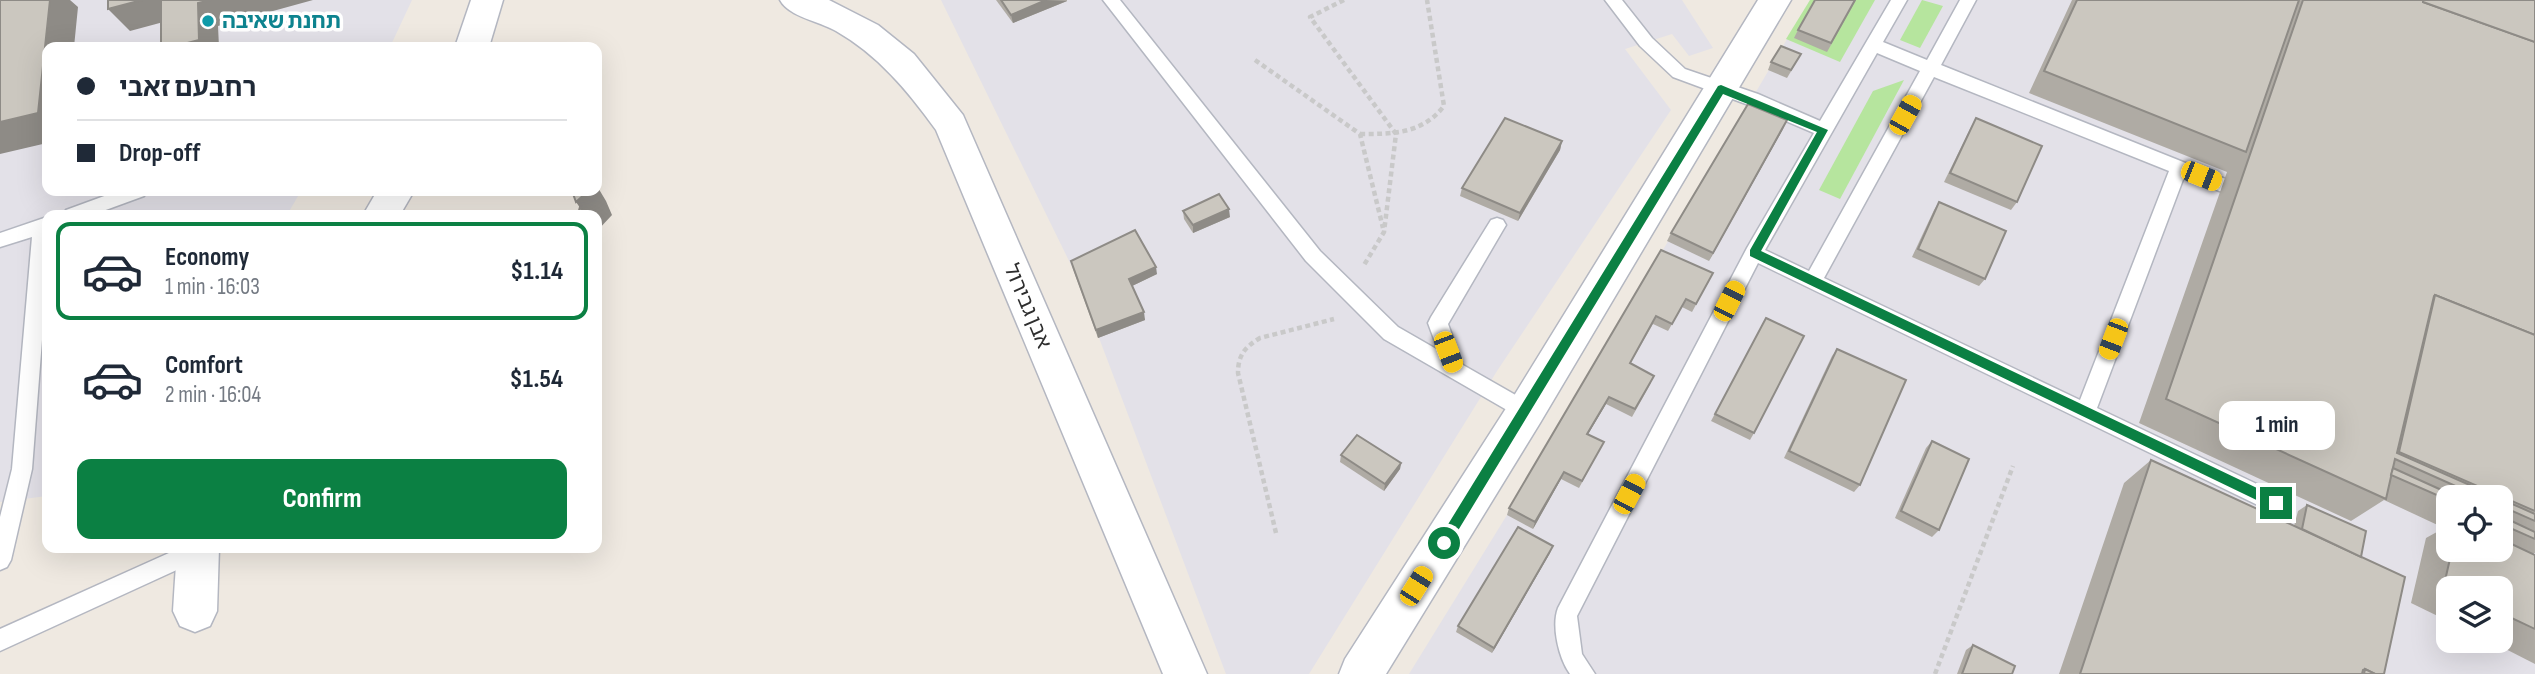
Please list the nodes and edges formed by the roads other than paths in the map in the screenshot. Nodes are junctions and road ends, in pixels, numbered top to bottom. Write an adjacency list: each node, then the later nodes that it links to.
1 (487, 0): 8 (street)
2 (796, 0): 32 (street, אבן גבירול)
3 (1111, 0): 23 (lane)
4 (1613, 0): 11 (lane)
5 (1774, 0): 11 (street)
6 (1899, 0): 9 (lane)
7 (1968, 0): 10 (lane)
8 (474, 42)
9 (1873, 45): 10 (lane); 12 (lane)
10 (1931, 68): 13 (lane); 22 (lane)
11 (1721, 89): 12 (lane); 24 (street)
12 (1823, 130): 21 (lane)
13 (2179, 167): 14 (lane); 25 (lane)
14 (2222, 185)
15 (124, 196): 16 (lane)
16 (86, 210)
17 (1497, 225): 23 (lane)
18 (42, 226): 19 (lane)
19 (0, 240)
20 (42, 247): 29 (lane)
21 (1754, 253): 22 (lane); 34 (lane)
22 (1813, 281): 25 (lane)
23 (1455, 370): 24 (lane)
24 (1526, 411): 33 (street)
25 (2085, 412): 26 (lane)
26 (2276, 503)
27 (189, 553): 31 (lane)
28 (198, 553): 30 (street)
29 (0, 560)
30 (195, 611)
31 (1, 637)
32 (1185, 674)
33 (1361, 674)
34 (1584, 674)

